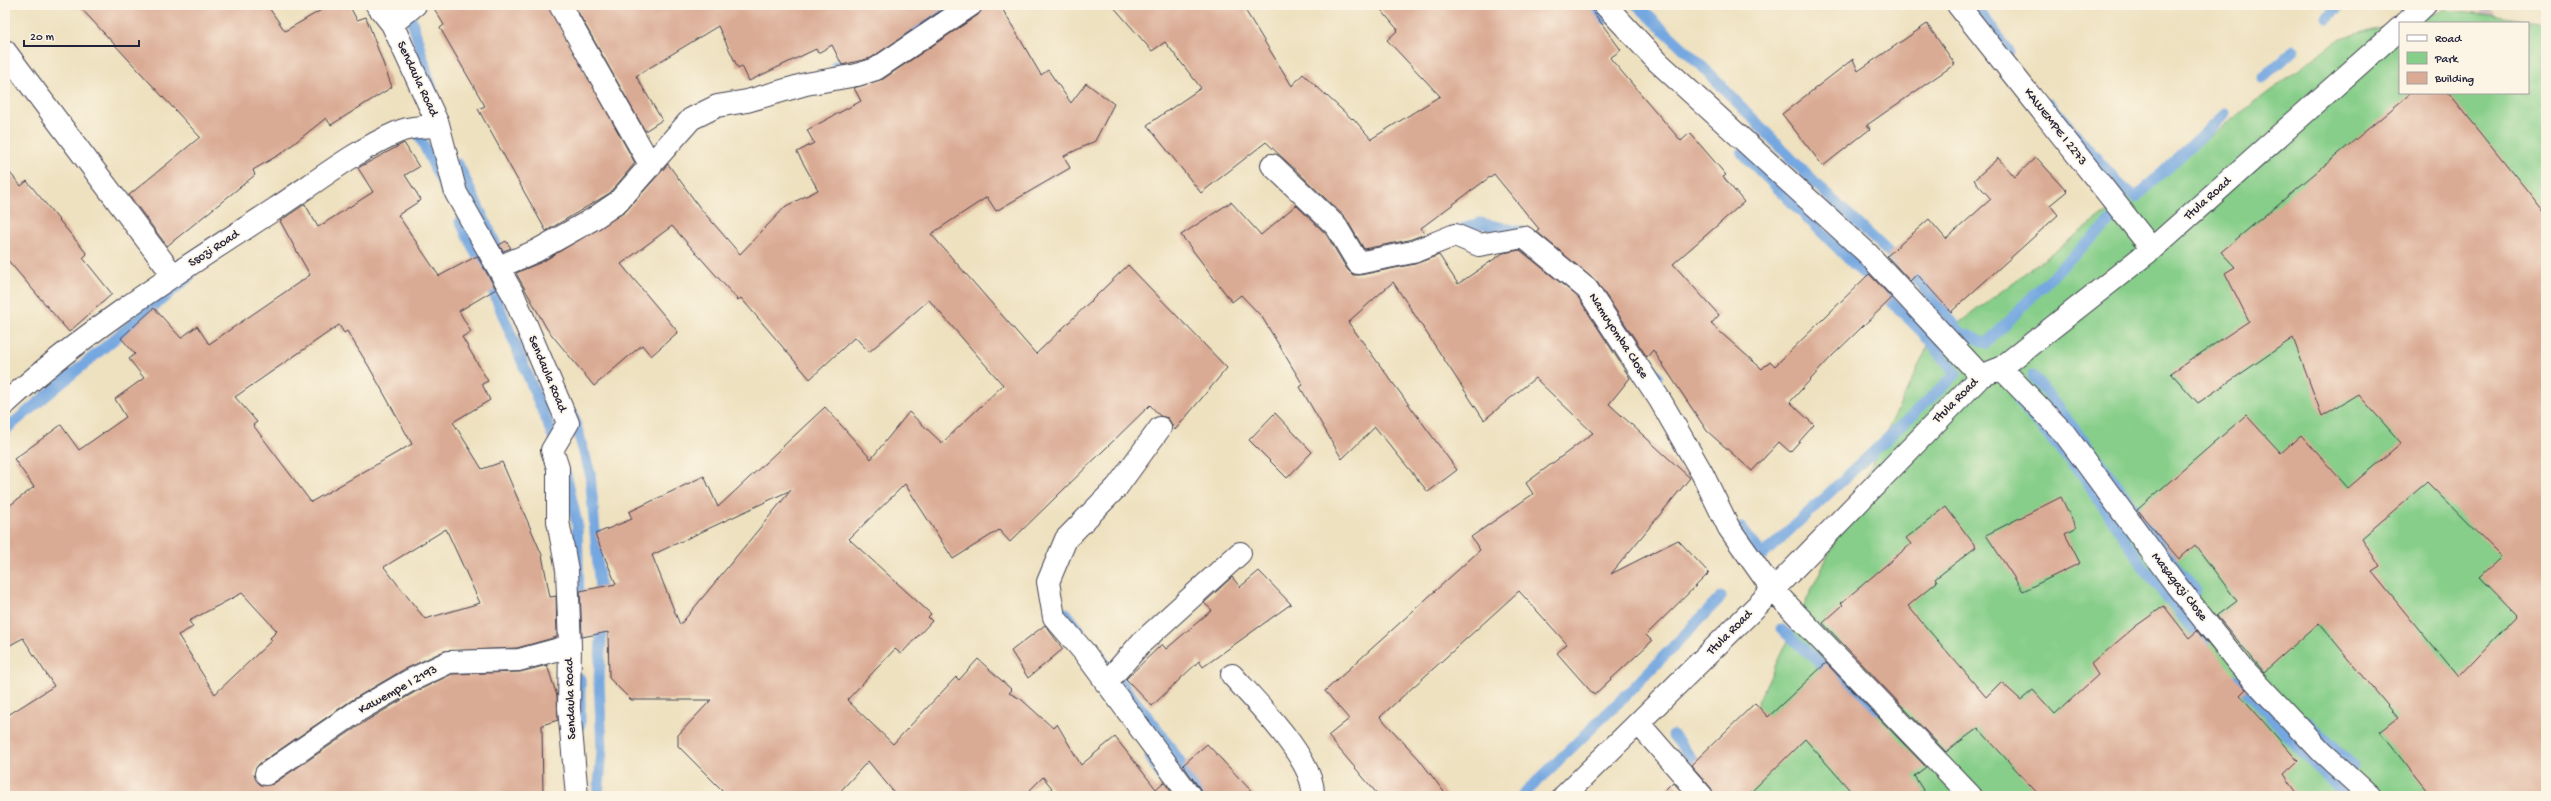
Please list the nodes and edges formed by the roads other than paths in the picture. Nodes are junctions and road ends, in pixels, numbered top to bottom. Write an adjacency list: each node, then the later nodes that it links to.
1 (377, 5): 9 (street, Sendaula Road)
2 (415, 5): 9 (street)
3 (560, 5): 14 (street)
4 (971, 5): 14 (street)
5 (1605, 5): 19 (street)
6 (1958, 5): 15 (street, KAWEMPE I 2273)
7 (2424, 5): 8 (street)
8 (2407, 22)
9 (392, 24): 12 (street, Sendaula Road)
10 (2399, 29): 15 (street, Ttula Road)
11 (5, 51): 17 (street)
12 (438, 124): 16 (street, Sendaula Road); 17 (street, Ssozi Road)
13 (1272, 165): 23 (street, Namuyomba Close)
14 (651, 166): 16 (street)
15 (2152, 249): 18 (street, Ttula Road)
16 (499, 267): 24 (street, Sendaula Road)
17 (173, 275): 20 (street, Ssozi Road)
18 (2001, 368): 19 (street, Ttula Road); 35 (street, Masagazi Close)
19 (1981, 376): 23 (street, Ttula Road)
20 (5, 404)
21 (1160, 428): 26 (street)
22 (1240, 553): 26 (street)
23 (1773, 590): 27 (street, Ttula Road); 34 (street)
24 (570, 646): 28 (street, Kawempe I 2193); 29 (street, Sendaula Road)
25 (1232, 675): 31 (street)
26 (1106, 683): 30 (street)
27 (1639, 724): 32 (street, Ttula Road); 33 (street)
28 (266, 774)
29 (577, 796)
30 (1190, 796)
31 (1313, 796)
32 (1564, 796)
33 (1702, 796)
34 (1971, 796)
35 (2370, 796)

